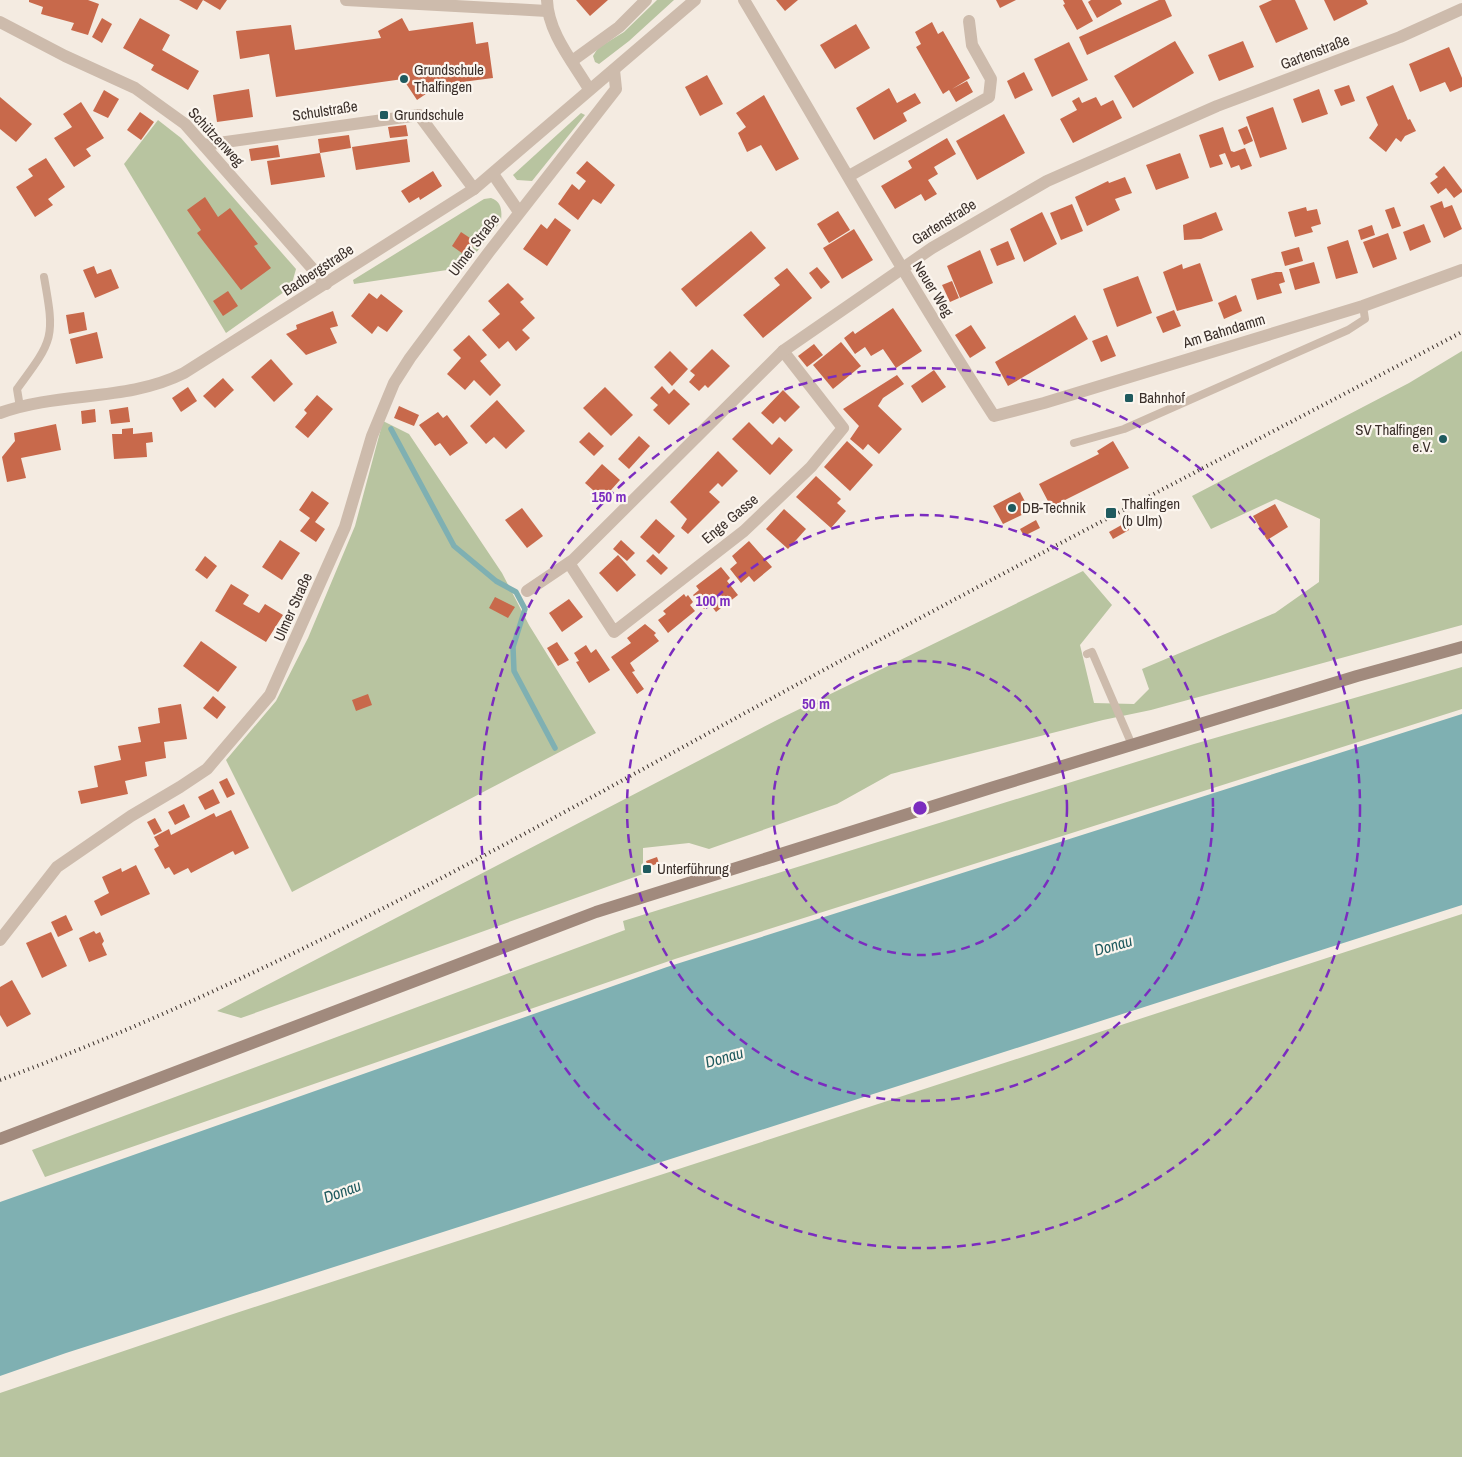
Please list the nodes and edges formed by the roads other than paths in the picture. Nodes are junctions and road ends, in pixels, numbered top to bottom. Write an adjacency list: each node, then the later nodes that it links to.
1 (346, 0): 5 (street)
2 (646, 0): 9 (street)
3 (695, 0): 10 (street)
4 (744, 0): 14 (street, Neuer Weg)
5 (547, 6): 9 (street)
6 (1462, 9): 17 (street, Gartenstraße)
7 (969, 20): 14 (street)
8 (0, 22): 12 (street, Schützenweg)
9 (572, 61): 11 (street)
10 (614, 70): 11 (street, Badbergstraße); 16 (street, Ulmer Straße)
11 (589, 89): 13 (street, Badbergstraße)
12 (204, 145): 15 (street, Schulstraße); 20 (street, Schützenweg)
13 (493, 174): 15 (street, Badbergstraße); 16 (street, Ulmer Straße)
14 (849, 176): 17 (street, Neuer Weg)
15 (474, 189): 20 (street, Badbergstraße)
16 (519, 212): 32 (street, Ulmer Straße)
17 (901, 269): 22 (street, Gartenstraße); 25 (street, Neuer Weg)
18 (1462, 270): 21 (street, Am Bahndamm)
19 (44, 277): 23 (lane)
20 (326, 284): 23 (street, Badbergstraße)
21 (1363, 306): 25 (street, Am Bahndamm); 26 (lane)
22 (783, 351): 27 (street, Gartenstraße); 27 (street, Enge Gasse)
23 (20, 407): 24 (street, Badbergstraße)
24 (0, 413)
25 (994, 416)
26 (1074, 443)
27 (569, 563): 28 (street, Gartenstraße)
28 (526, 591)
29 (1462, 647): 31 (street)
30 (1087, 654): 31 (lane)
31 (1132, 745): 33 (street)
32 (0, 940)
33 (0, 1139)

